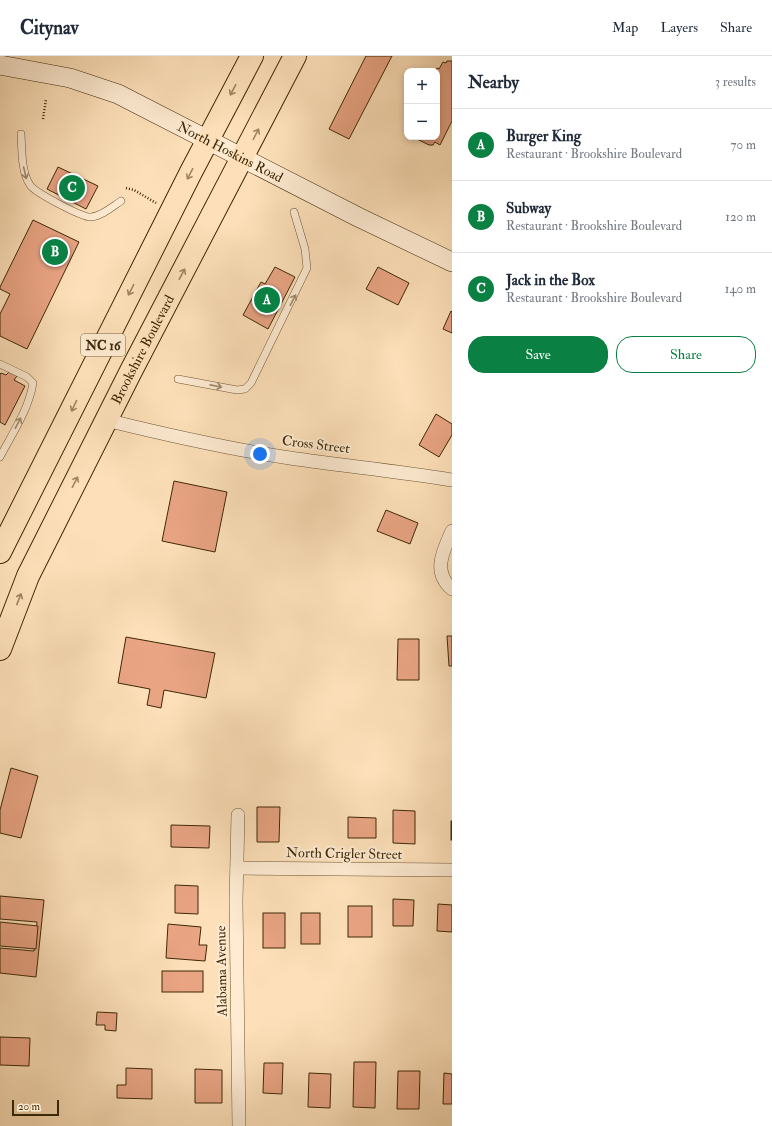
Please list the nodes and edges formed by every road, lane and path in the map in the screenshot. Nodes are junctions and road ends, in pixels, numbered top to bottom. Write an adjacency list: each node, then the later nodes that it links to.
1 (252, 56): 7 (highway, NC 16, one-way to 7)
2 (295, 56): 8 (highway, Brookshire Boulevard / NC 16, one-way to 2)
3 (0, 65): 7 (street, North Hoskins Road)
4 (46, 99): 5 (path)
5 (43, 119)
6 (21, 134): 10 (lane, one-way to 10)
7 (208, 139): 8 (street, North Hoskins Road); 20 (highway, NC 16, one-way to 20)
8 (244, 157): 13 (street, North Hoskins Road); 16 (highway, Brookshire Boulevard / NC 16, one-way to 8)
9 (126, 188): 11 (path)
10 (121, 202)
11 (156, 203)
12 (294, 212): 15 (lane, one-way to 12)
13 (452, 262)
14 (0, 364): 17 (lane, one-way to 14)
15 (178, 379)
16 (106, 420): 18 (street, Cross Street); 22 (highway, Brookshire Boulevard / NC 16, one-way to 16)
17 (0, 457)
18 (452, 480)
19 (452, 531): 21 (street)
20 (0, 552)
21 (450, 586)
22 (0, 649)
23 (238, 815): 24 (street, Alabama Avenue)
24 (237, 868): 25 (street, North Crigler Street); 26 (street, Alabama Avenue)
25 (452, 870)
26 (239, 1126)

